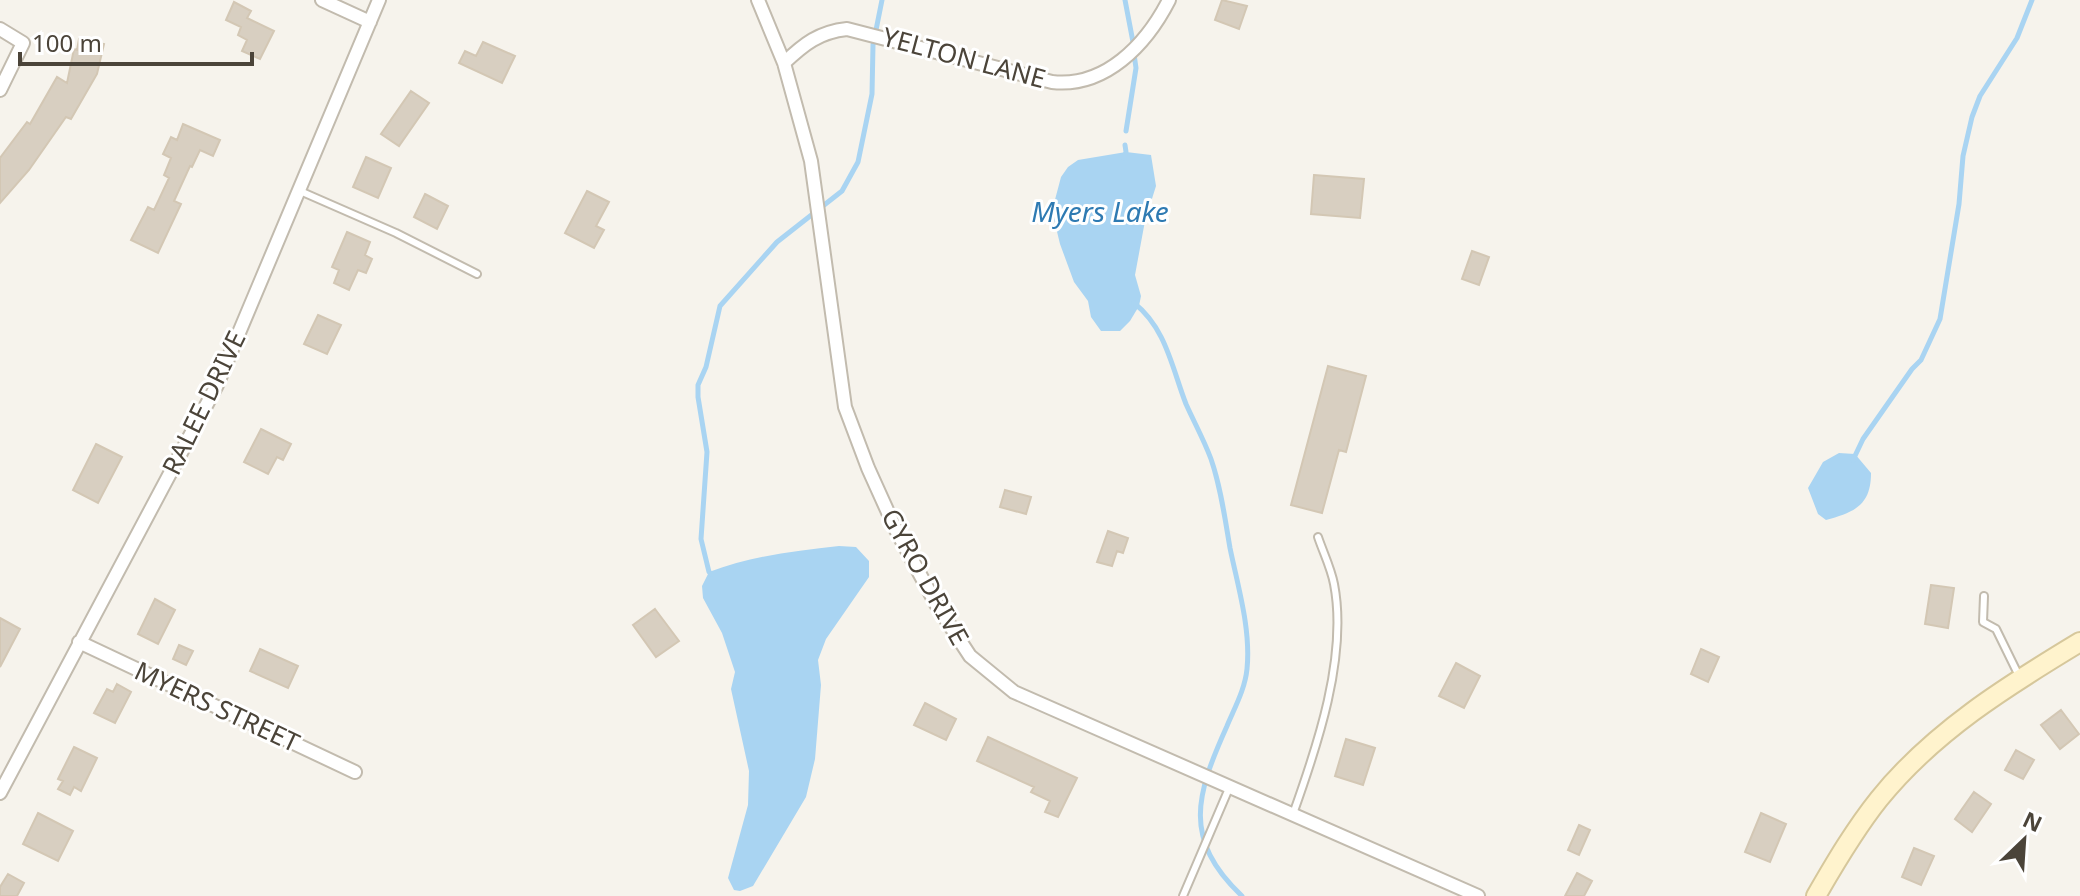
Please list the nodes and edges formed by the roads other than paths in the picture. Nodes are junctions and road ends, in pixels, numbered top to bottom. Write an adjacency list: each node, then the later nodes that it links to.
1 (322, 0): 5 (street)
2 (379, 0): 5 (street, RALEE DRIVE)
3 (758, 0): 7 (street, GYRO DRIVE)
4 (1169, 0): 7 (street, YELTON LANE)
5 (370, 22): 9 (street, RALEE DRIVE)
6 (0, 29): 8 (street)
7 (784, 63): 17 (street, GYRO DRIVE)
8 (0, 90)
9 (300, 191): 10 (lane); 13 (street, RALEE DRIVE)
10 (477, 274)
11 (1318, 537): 19 (lane)
12 (1984, 596): 15 (lane)
13 (79, 642): 16 (street, MYERS STREET); 18 (street, RALEE DRIVE)
14 (2080, 642): 15 (main road)
15 (2020, 679): 22 (main road)
16 (355, 772)
17 (1230, 786): 19 (street, GYRO DRIVE); 20 (lane)
18 (0, 793)
19 (1293, 814): 21 (street, GYRO DRIVE)
20 (1183, 896)
21 (1478, 896)
22 (1816, 896)

